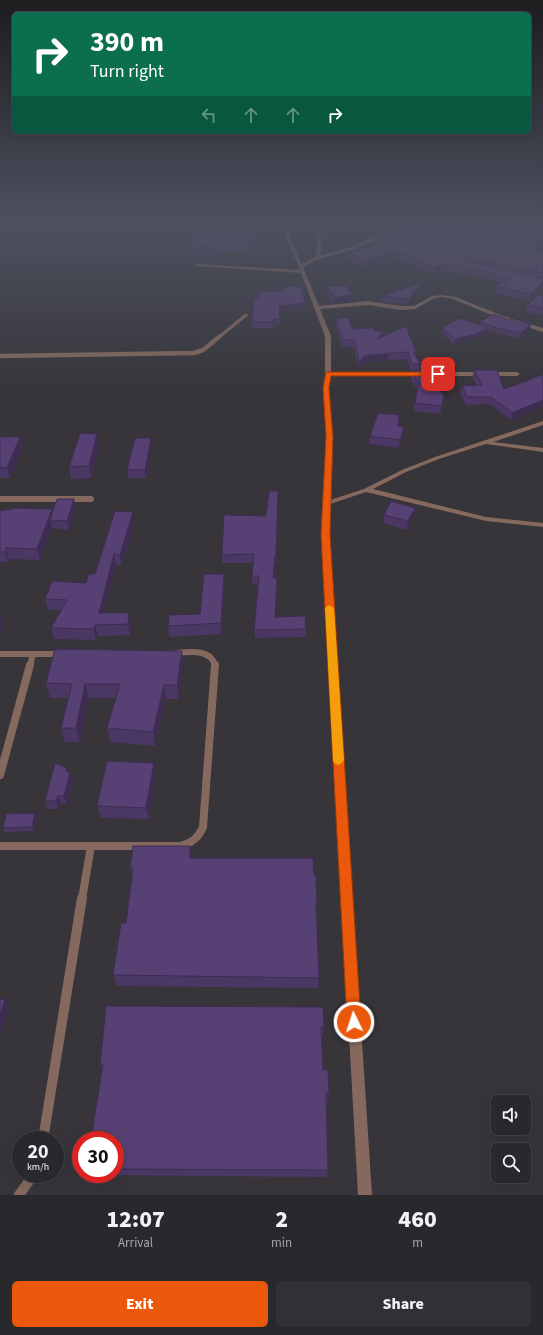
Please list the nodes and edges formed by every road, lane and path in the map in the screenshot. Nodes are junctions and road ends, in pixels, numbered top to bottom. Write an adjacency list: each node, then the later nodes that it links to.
1 (305, 279): 2 (street)
2 (318, 308): 4 (street); 6 (street)
3 (246, 315): 5 (lane)
4 (543, 330)
5 (0, 356)
6 (328, 374): 7 (street); 14 (street)
7 (516, 374)
8 (543, 423): 9 (street)
9 (486, 442): 10 (street); 11 (street)
10 (543, 450)
11 (366, 490): 14 (street); 15 (street)
12 (0, 499): 13 (lane)
13 (92, 499)
14 (327, 502): 26 (street)
15 (543, 526)
16 (169, 653): 22 (lane)
17 (0, 654): 18 (lane)
18 (33, 654): 19 (lane); 20 (lane)
19 (73, 654)
20 (0, 775)
21 (0, 846): 22 (lane)
22 (91, 846): 23 (lane)
23 (44, 1131)
24 (28, 1183): 25 (lane)
25 (18, 1195)
26 (365, 1195)

